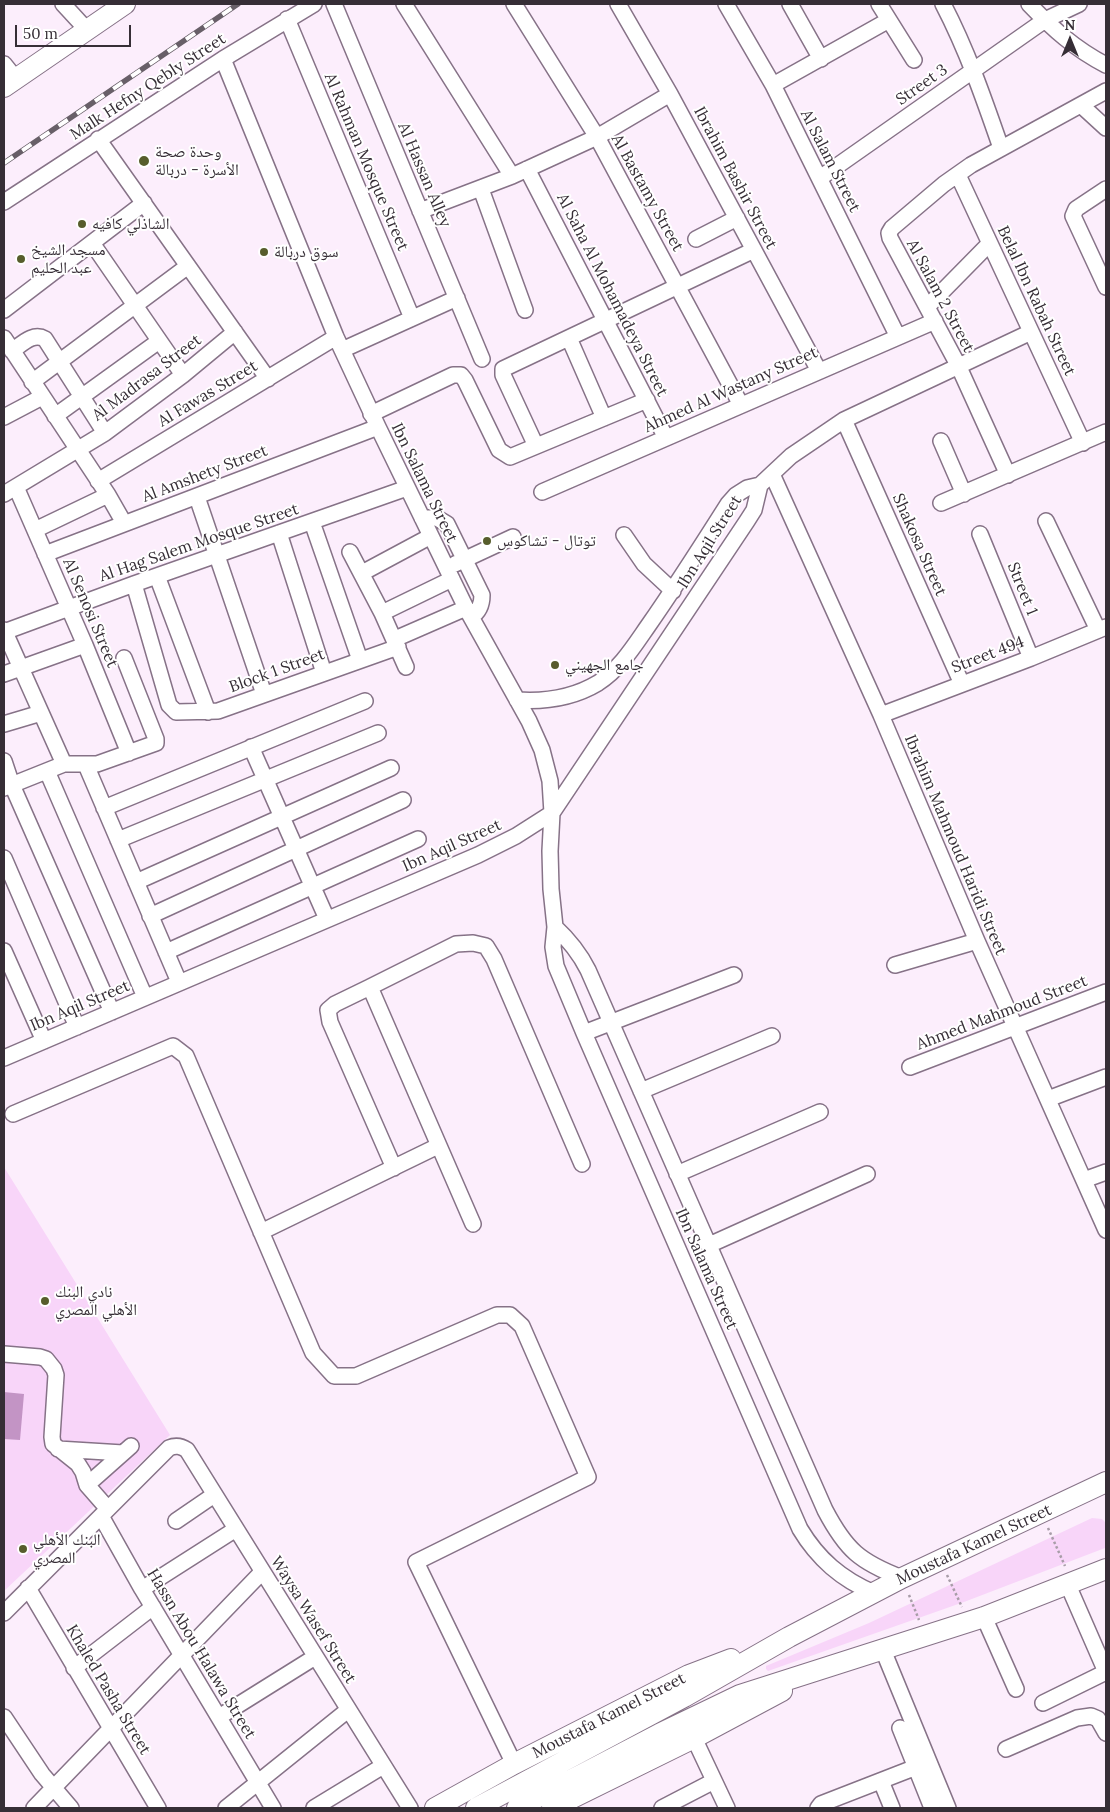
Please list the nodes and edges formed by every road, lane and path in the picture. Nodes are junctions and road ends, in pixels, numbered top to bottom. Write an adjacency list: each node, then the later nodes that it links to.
1 (63, 4): 17 (street)
2 (125, 4): 17 (main road)
3 (314, 4): 14 (street, Malk Hefny Qebly Street)
4 (334, 4): 40 (street, Al Hassan Alley)
5 (404, 4): 34 (street)
6 (514, 4): 29 (street, Al Bastamy Street)
7 (618, 4): 26 (street, Ibrahim Bashir Street)
8 (726, 4): 24 (street, Al Salam Street)
9 (790, 4): 19 (street)
10 (879, 4): 15 (street)
11 (943, 4): 22 (street)
12 (1029, 4): 16 (street)
13 (1079, 4): 16 (street, Street 3)
14 (287, 19): 18 (street, Malk Hefny Qebly Street); 54 (street, Al Rahman Mosque Street)
15 (889, 20): 19 (street); 20 (street)
16 (1045, 20): 21 (street); 22 (street, Street 3)
17 (87, 30): 23 (main road)
18 (223, 59): 30 (street, Malk Hefny Qebly Street); 62 (street, Ibn Salama Street)
19 (821, 59): 24 (street)
20 (914, 60)
21 (1106, 65)
22 (974, 70): 31 (street); 35 (street, Street 3)
23 (8, 77)
24 (773, 85): 35 (street, Al Salam Street)
25 (1106, 91): 27 (street, Al Salam 2 Street)
26 (670, 94): 29 (street); 41 (street, Ibrahim Bashir Street)
27 (1082, 106): 28 (street); 31 (street, Al Salam 2 Street)
28 (1106, 128)
29 (597, 137): 32 (street); 48 (street, Al Bastamy Street)
30 (98, 139): 38 (street, Malk Hefny Qebly Street); 39 (street)
31 (1001, 148): 33 (street, Al Salam 2 Street)
32 (528, 169): 34 (street); 55 (street, Al Saha Al Mohamadeya Street)
33 (958, 175): 44 (street, Belal Ibn Rabah Street); 51 (street, Al Salam 2 Street)
34 (512, 176): 36 (street)
35 (820, 178): 59 (street, Al Salam Street)
36 (481, 189): 40 (street); 53 (street)
37 (1106, 189): 47 (street)
38 (4, 202)
39 (144, 203): 43 (street); 46 (street)
40 (420, 211): 49 (street, Al Hassan Alley)
41 (737, 218): 42 (street); 45 (street, Ibrahim Bashir Street)
42 (696, 239)
43 (92, 243): 50 (street); 52 (street)
44 (989, 244): 51 (street); 58 (street, Belal Ibn Rabah Street)
45 (754, 250): 48 (street); 67 (street, Ibrahim Bashir Street)
46 (188, 266): 50 (street); 57 (street)
47 (1105, 282)
48 (678, 287): 55 (street); 74 (street, Al Bastamy Street)
49 (457, 298): 54 (street, Al Fawas Street); 64 (street, Al Hassan Alley)
50 (135, 306): 61 (street); 65 (street)
51 (928, 306): 56 (street, Al Salam 2 Street)
52 (4, 310)
53 (525, 310)
54 (412, 318): 62 (street, Al Fawas Street)
55 (606, 320): 60 (street); 73 (street, Al Saha Al Mohamadeya Street)
56 (935, 320): 59 (street, Ahmed Al Wastany Street); 66 (street, Al Salam 2 Street)
57 (235, 332): 68 (street, Al Madrasa Street); 69 (street)
58 (1031, 332): 66 (street, Ibn Aqil Street); 84 (street, Belal Ibn Rabah Street)
59 (898, 337): 67 (street, Ahmed Al Wastany Street)
60 (569, 338): 77 (street); 85 (street)
61 (159, 341): 68 (street); 72 (street)
62 (339, 343): 69 (street, Al Fawas Street); 79 (street, Ibn Salama Street)
63 (8, 345): 65 (street); 70 (street)
64 (482, 359)
65 (60, 362): 70 (street); 72 (street)
66 (958, 366): 78 (street, Ibn Aqil Street); 88 (street, Al Salam 2 Street)
67 (819, 371): 74 (street, Ahmed Al Wastany Street)
68 (183, 375): 81 (street, Al Madrasa Street)
69 (268, 378): 89 (street, Al Fawas Street)
70 (32, 382): 71 (street)
71 (42, 397): 75 (street); 76 (street)
72 (82, 397): 75 (street); 81 (street)
73 (647, 400): 77 (street); 82 (street, Al Saha Al Mohamadeya Street)
74 (742, 405): 82 (street, Ahmed Al Wastany Street)
75 (55, 416): 86 (street)
76 (4, 417)
77 (604, 418): 85 (street)
78 (844, 420): 87 (street, Ibn Aqil Street); 131 (street, Shakosa Street)
79 (375, 421): 85 (street, Al Amshety Street); 91 (street, Ibn Salama Street); 96 (street, Al Amshety Street)
80 (1106, 432): 84 (street)
81 (105, 433): 86 (street, Al Madrasa Street)
82 (666, 438): 93 (street, Ahmed Al Wastany Street)
83 (941, 442): 94 (street)
84 (1083, 443): 88 (street)
85 (536, 446)
86 (78, 450): 89 (street); 92 (street, Al Madrasa Street)
87 (772, 474): 90 (street, Ibn Aqil Street); 137 (street, Ibrahim Mahmoud Haridi Street)
88 (1008, 475): 94 (street)
89 (98, 481): 95 (street)
90 (760, 485): 116 (street, Ibn Aqil Street); 151 (street, Ibn Aqil Street)
91 (407, 488): 98 (street, Ibn Salama Street); 100 (street, Al Hag Salem Mosque Street)
92 (10, 490): 102 (street, Al Senosi Street)
93 (542, 492)
94 (964, 494): 97 (street)
95 (108, 495): 101 (street); 102 (street)
96 (197, 497): 101 (street, Al Amshety Street); 110 (street)
97 (941, 503)
98 (422, 518): 106 (street, Ibn Salama Street); 111 (street)
99 (1046, 521): 120 (street)
100 (312, 522): 103 (street, Al Hag Salem Mosque Street); 126 (street)
101 (124, 523): 109 (street, Al Amshety Street)
102 (35, 530): 109 (street, Al Senosi Street)
103 (279, 533): 110 (street, Al Hag Salem Mosque Street); 129 (street)
104 (980, 534): 125 (street, Street 1)
105 (624, 535): 116 (street)
106 (431, 536): 112 (street); 113 (street, Ibn Salama Street)
107 (513, 537): 111 (street)
108 (350, 552): 112 (street)
109 (45, 554): 117 (street, Al Senosi Street)
110 (217, 555): 114 (street, Al Hag Salem Mosque Street); 132 (street)
111 (465, 560): 113 (street); 119 (street)
112 (362, 573): 118 (street)
113 (449, 574): 118 (street); 119 (street, Ibn Salama Street)
114 (157, 576): 115 (street, Al Hag Salem Mosque Street); 135 (street)
115 (134, 584): 117 (street, Al Hag Salem Mosque Street); 135 (street, Block 1 Street)
116 (673, 591): 134 (street, Ibn Aqil Street)
117 (69, 608): 121 (street, Al Hag Salem Mosque Street); 123 (street, Al Senosi Street)
118 (382, 613): 122 (street)
119 (468, 613): 122 (street, Block 1 Street); 134 (street, Ibn Salama Street)
120 (1102, 628): 125 (street, Street 494)
121 (4, 631): 128 (street)
122 (396, 643): 126 (street, Block 1 Street); 127 (street)
123 (85, 645): 128 (street); 141 (street, Al Senosi Street)
124 (124, 658): 141 (street)
125 (1031, 658): 131 (street, Street 494)
126 (360, 660): 129 (street, Block 1 Street)
127 (406, 667)
128 (21, 668): 130 (street); 136 (street)
129 (324, 672): 132 (street, Block 1 Street)
130 (4, 674)
131 (962, 684): 137 (street, Street 494)
132 (264, 694): 135 (street, Block 1 Street)
133 (365, 700): 140 (street)
134 (517, 700): 151 (street, Ibn Salama Street)
135 (208, 712)
136 (42, 713): 138 (street); 143 (street)
137 (881, 715): 162 (street, Ibrahim Mahmoud Haridi Street)
138 (4, 724)
139 (378, 733): 147 (street)
140 (252, 747): 147 (street); 150 (street)
141 (129, 753): 144 (street)
142 (4, 761): 148 (street)
143 (64, 764): 144 (street); 146 (street)
144 (86, 765): 150 (street)
145 (391, 768): 152 (street)
146 (47, 771): 148 (street); 170 (street)
147 (266, 779): 152 (street); 154 (street)
148 (8, 786): 171 (street)
149 (403, 800): 155 (street)
150 (104, 808): 154 (street)
151 (552, 813): 160 (street, Ibn Aqil Street); 161 (street, Ibn Salama Street)
152 (282, 817): 155 (street); 157 (street)
153 (418, 839): 158 (street)
154 (118, 840): 157 (street)
155 (296, 849): 158 (street); 159 (street)
156 (4, 858): 173 (street)
157 (136, 882): 159 (street)
158 (313, 886): 160 (street); 164 (street)
159 (150, 916): 164 (street)
160 (327, 918): 167 (street, Ibn Aqil Street)
161 (555, 927): 172 (street, Ibn Salama Street); 175 (street, Ibn Salama Street)
162 (977, 941): 165 (street); 174 (street, Ibrahim Mahmoud Haridi Street)
163 (4, 951): 177 (street)
164 (166, 952): 167 (street)
165 (895, 965)
166 (734, 975): 172 (street)
167 (179, 982): 170 (street, Ibn Aqil Street)
168 (370, 987): 185 (street); 186 (street); 187 (street)
169 (1106, 992): 174 (street, Ahmed Mahmoud Street)
170 (145, 997): 171 (street, Ibn Aqil Street)
171 (112, 1012): 173 (street, Ibn Aqil Street)
172 (611, 1022): 175 (street); 181 (street, Ibn Salama Street)
173 (77, 1027): 177 (street, Ibn Aqil Street)
174 (1015, 1027): 179 (street, Ahmed Mahmoud Street); 182 (street, Ibrahim Mahmoud Haridi Street)
175 (584, 1032): 212 (street, Ibn Salama Street)
176 (772, 1036): 181 (street)
177 (44, 1041): 178 (street, Ibn Aqil Street)
178 (4, 1058)
179 (910, 1067)
180 (1106, 1077): 182 (street)
181 (641, 1091): 189 (street, Ibn Salama Street)
182 (1048, 1099): 191 (street, Ibrahim Mahmoud Haridi Street)
183 (820, 1112): 189 (street)
184 (13, 1114): 194 (street)
185 (438, 1146): 187 (street); 192 (street)
186 (582, 1164)
187 (394, 1168): 194 (street)
188 (1106, 1172): 191 (street)
189 (677, 1174): 195 (street, Ibn Salama Street)
190 (867, 1174): 195 (street)
191 (1084, 1180): 193 (street, Ibrahim Mahmoud Haridi Street)
192 (473, 1224)
193 (1106, 1230)
194 (261, 1232): 235 (street)
195 (709, 1245): 208 (street, Ibn Salama Street)
196 (4, 1354): 197 (street)
197 (58, 1449): 199 (street, Hassn Abou Halawa Street); 199 (street)
198 (1106, 1482): 202 (main road, Moustafa Kamel Street)
199 (87, 1485): 201 (street, Hassn Abou Halawa Street)
200 (214, 1494): 201 (street, Waysa Wasef Street); 203 (street); 204 (street, Waysa Wasef Street)
201 (105, 1513): 210 (street); 211 (street, Hassn Abou Halawa Street)
202 (1041, 1513): 205 (main road, Moustafa Kamel Street); 209 (path)
203 (176, 1521)
204 (236, 1529): 207 (street, Waysa Wasef Street); 211 (street)
205 (940, 1560): 208 (main road, Moustafa Kamel Street); 215 (path)
206 (1106, 1569): 209 (main road)
207 (262, 1572): 219 (street); 220 (street, Waysa Wasef Street)
208 (902, 1578): 212 (main road, Moustafa Kamel Street); 216 (path)
209 (1070, 1584): 215 (main road); 223 (street)
210 (28, 1588): 214 (street); 222 (street, Khaled Pasha Street)
211 (142, 1589): 213 (street, Hassn Abou Halawa Street)
212 (874, 1593): 217 (main road, Moustafa Kamel Street)
213 (153, 1607): 219 (street, Hassn Abou Halawa Street); 222 (street)
214 (4, 1613)
215 (976, 1619): 216 (main road); 224 (street)
216 (925, 1636): 218 (main road)
217 (789, 1637): 233 (main road, Moustafa Kamel Street); 235 (main road, Moustafa Kamel Street)
218 (883, 1650): 221 (main road); 236 (street)
219 (181, 1655): 228 (street, Hassn Abou Halawa Street); 229 (street)
220 (315, 1656): 226 (street, Waysa Wasef Street); 228 (street)
221 (832, 1665): 232 (main road); 233 (main road)
222 (74, 1668): 229 (street, Khaled Pasha Street)
223 (1106, 1672): 225 (street)
224 (1016, 1689)
225 (1044, 1703)
226 (348, 1710): 237 (street, Waysa Wasef Street); 240 (street)
227 (4, 1717): 241 (street)
228 (219, 1717): 240 (street, Hassn Abou Halawa Street)
229 (110, 1728): 241 (street); 244 (street, Khaled Pasha Street)
230 (900, 1728): 236 (street)
231 (1106, 1734): 234 (street)
232 (694, 1738): 238 (street); 252 (main road)
233 (608, 1749): 250 (main road); 251 (main road)
234 (1006, 1749)
235 (514, 1764): 249 (main road, Moustafa Kamel Street)
236 (922, 1764): 239 (street); 257 (street); 258 (street)
237 (383, 1766): 247 (street); 248 (street, Waysa Wasef Street)
238 (714, 1781): 253 (street); 254 (street)
239 (881, 1781): 255 (street); 256 (street)
240 (257, 1782): 245 (street); 246 (street, Hassn Abou Halawa Street)
241 (52, 1788): 242 (street); 243 (street)
242 (34, 1808)
243 (71, 1808)
244 (158, 1808)
245 (226, 1808)
246 (273, 1808)
247 (314, 1808)
248 (410, 1808)
249 (435, 1808)
250 (476, 1808)
251 (517, 1808)
252 (552, 1808)
253 (662, 1808)
254 (727, 1808)
255 (818, 1808)
256 (892, 1808)
257 (932, 1808)
258 (948, 1808)

